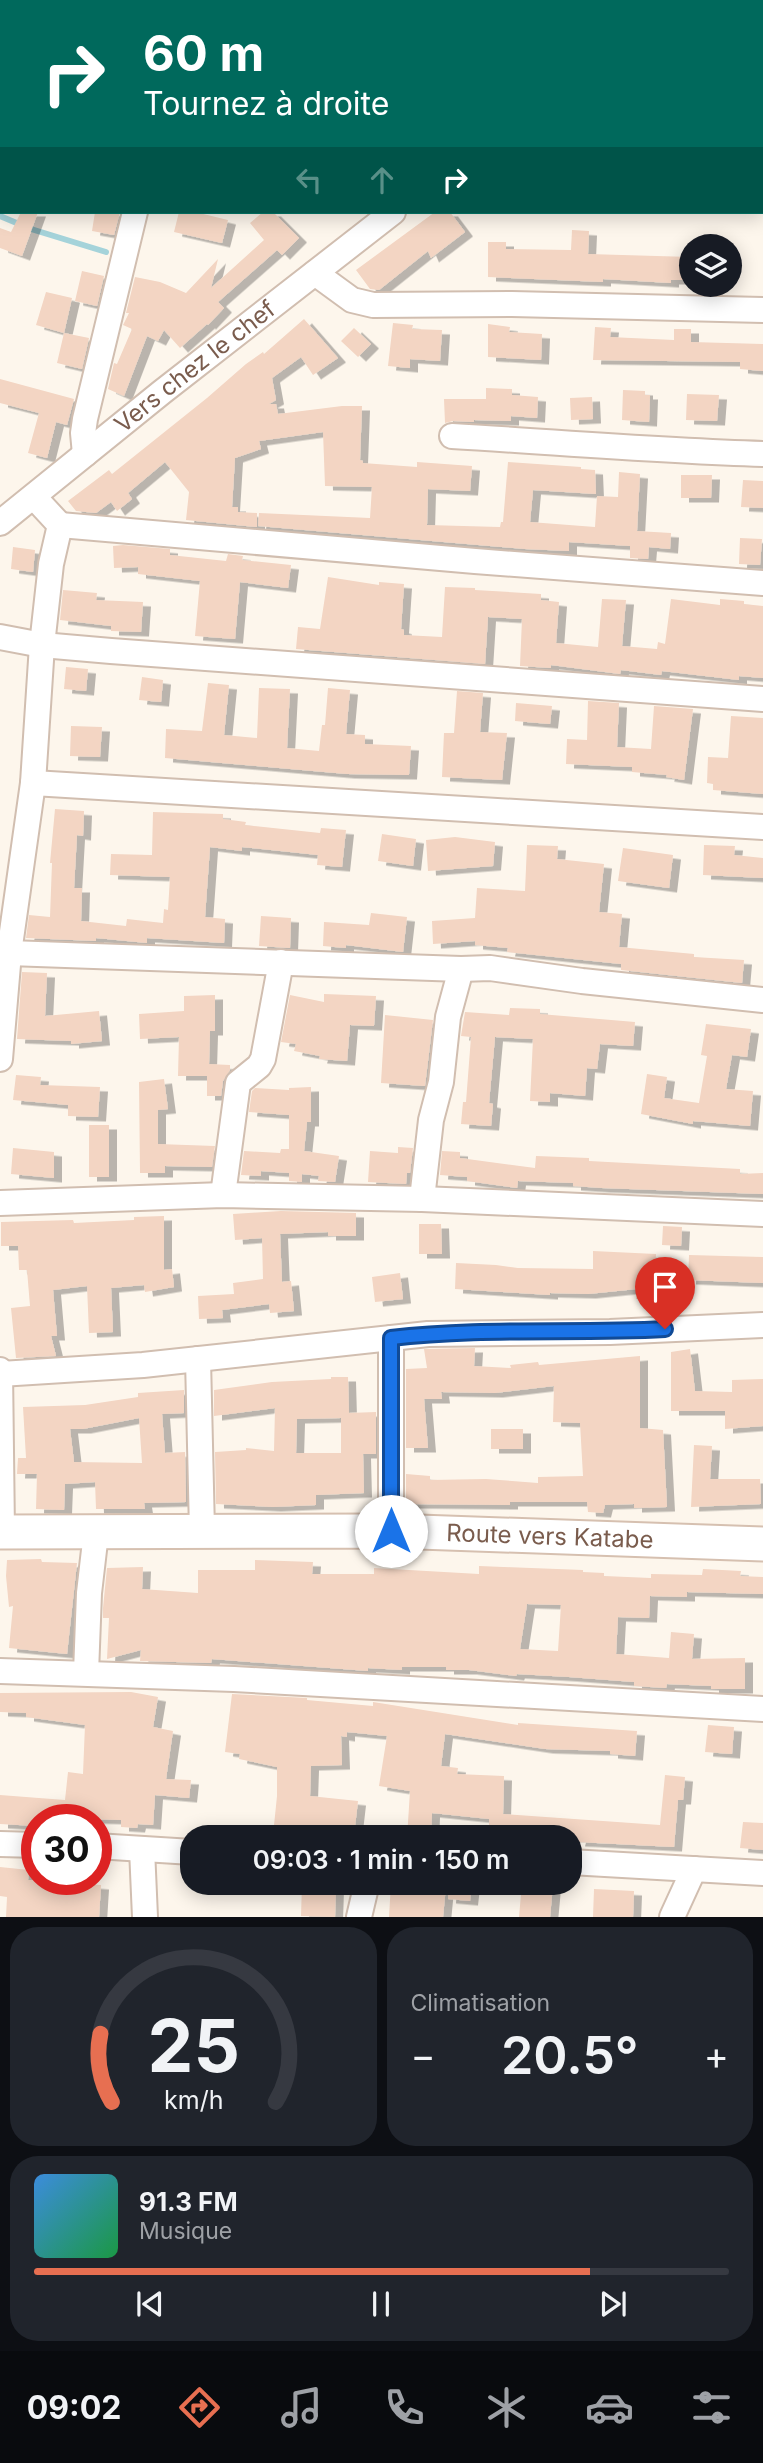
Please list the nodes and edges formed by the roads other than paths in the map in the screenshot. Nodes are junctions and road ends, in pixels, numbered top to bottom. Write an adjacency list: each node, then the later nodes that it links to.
1 (135, 214): 6 (street)
2 (390, 214): 3 (street, Vers chez le chef)
3 (314, 273): 4 (street); 6 (street, Vers chez le chef)
4 (763, 310)
5 (452, 436): 7 (street)
6 (85, 454): 8 (street, Vers chez le chef)
7 (763, 454)
8 (34, 498): 9 (street, Vers chez le chef); 10 (street)
9 (0, 523)
10 (61, 525): 11 (street); 13 (street)
11 (763, 583)
12 (0, 637): 13 (street)
13 (41, 645): 14 (street); 15 (street)
14 (763, 699)
15 (33, 783): 16 (street); 17 (street)
16 (763, 827)
17 (9, 953): 18 (street); 21 (street)
18 (281, 962): 19 (street); 22 (street)
19 (461, 969): 20 (street); 23 (street)
20 (763, 1000)
21 (0, 1059)
22 (223, 1195): 23 (street); 24 (street)
23 (422, 1199): 25 (street)
24 (0, 1203)
25 (763, 1214)
26 (763, 1325): 27 (street)
27 (391, 1338): 28 (street); 31 (street)
28 (198, 1359): 29 (street); 30 (street)
29 (0, 1372): 32 (street)
30 (202, 1531): 31 (street, Route vers Katabe); 33 (street, Route vers Katabe)
31 (391, 1531): 34 (street, Route vers Katabe)
32 (1, 1532): 33 (street, Route vers Katabe)
33 (96, 1533): 36 (street)
34 (763, 1544)
35 (0, 1671): 36 (street)
36 (86, 1672): 37 (street)
37 (763, 1709)
38 (0, 1844): 39 (street)
39 (21, 1845)
40 (112, 1847): 41 (street)
41 (142, 1849): 42 (street); 47 (street)
42 (180, 1851)
43 (582, 1863): 44 (street)
44 (694, 1869): 45 (street); 49 (street)
45 (763, 1873)
46 (365, 1895): 48 (street)
47 (145, 1917)
48 (359, 1917)
49 (673, 1917)

